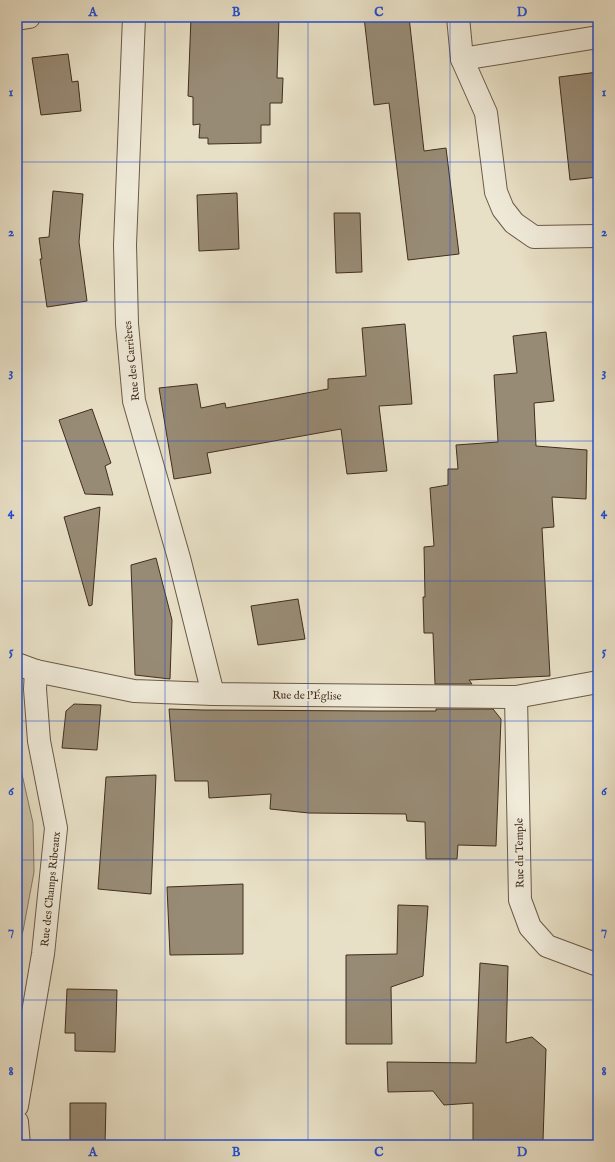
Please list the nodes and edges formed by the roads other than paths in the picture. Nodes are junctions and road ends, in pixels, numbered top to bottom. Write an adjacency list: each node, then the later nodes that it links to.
1 (29, 17): 4 (street)
2 (134, 17): 10 (street, Rue des Carrières)
3 (458, 17): 6 (street)
4 (17, 19)
5 (598, 36): 6 (street)
6 (462, 59): 7 (street)
7 (598, 236)
8 (26, 668): 10 (street, Rue de l'Église); 13 (street, Rue des Champs Ribeaux)
9 (598, 682): 11 (street, Rue de l'Église)
10 (213, 694): 11 (street, Rue de l'Église)
11 (516, 697): 12 (street, Rue du Temple)
12 (598, 965)
13 (17, 1106)
14 (17, 1122): 15 (street)
15 (19, 1145)

